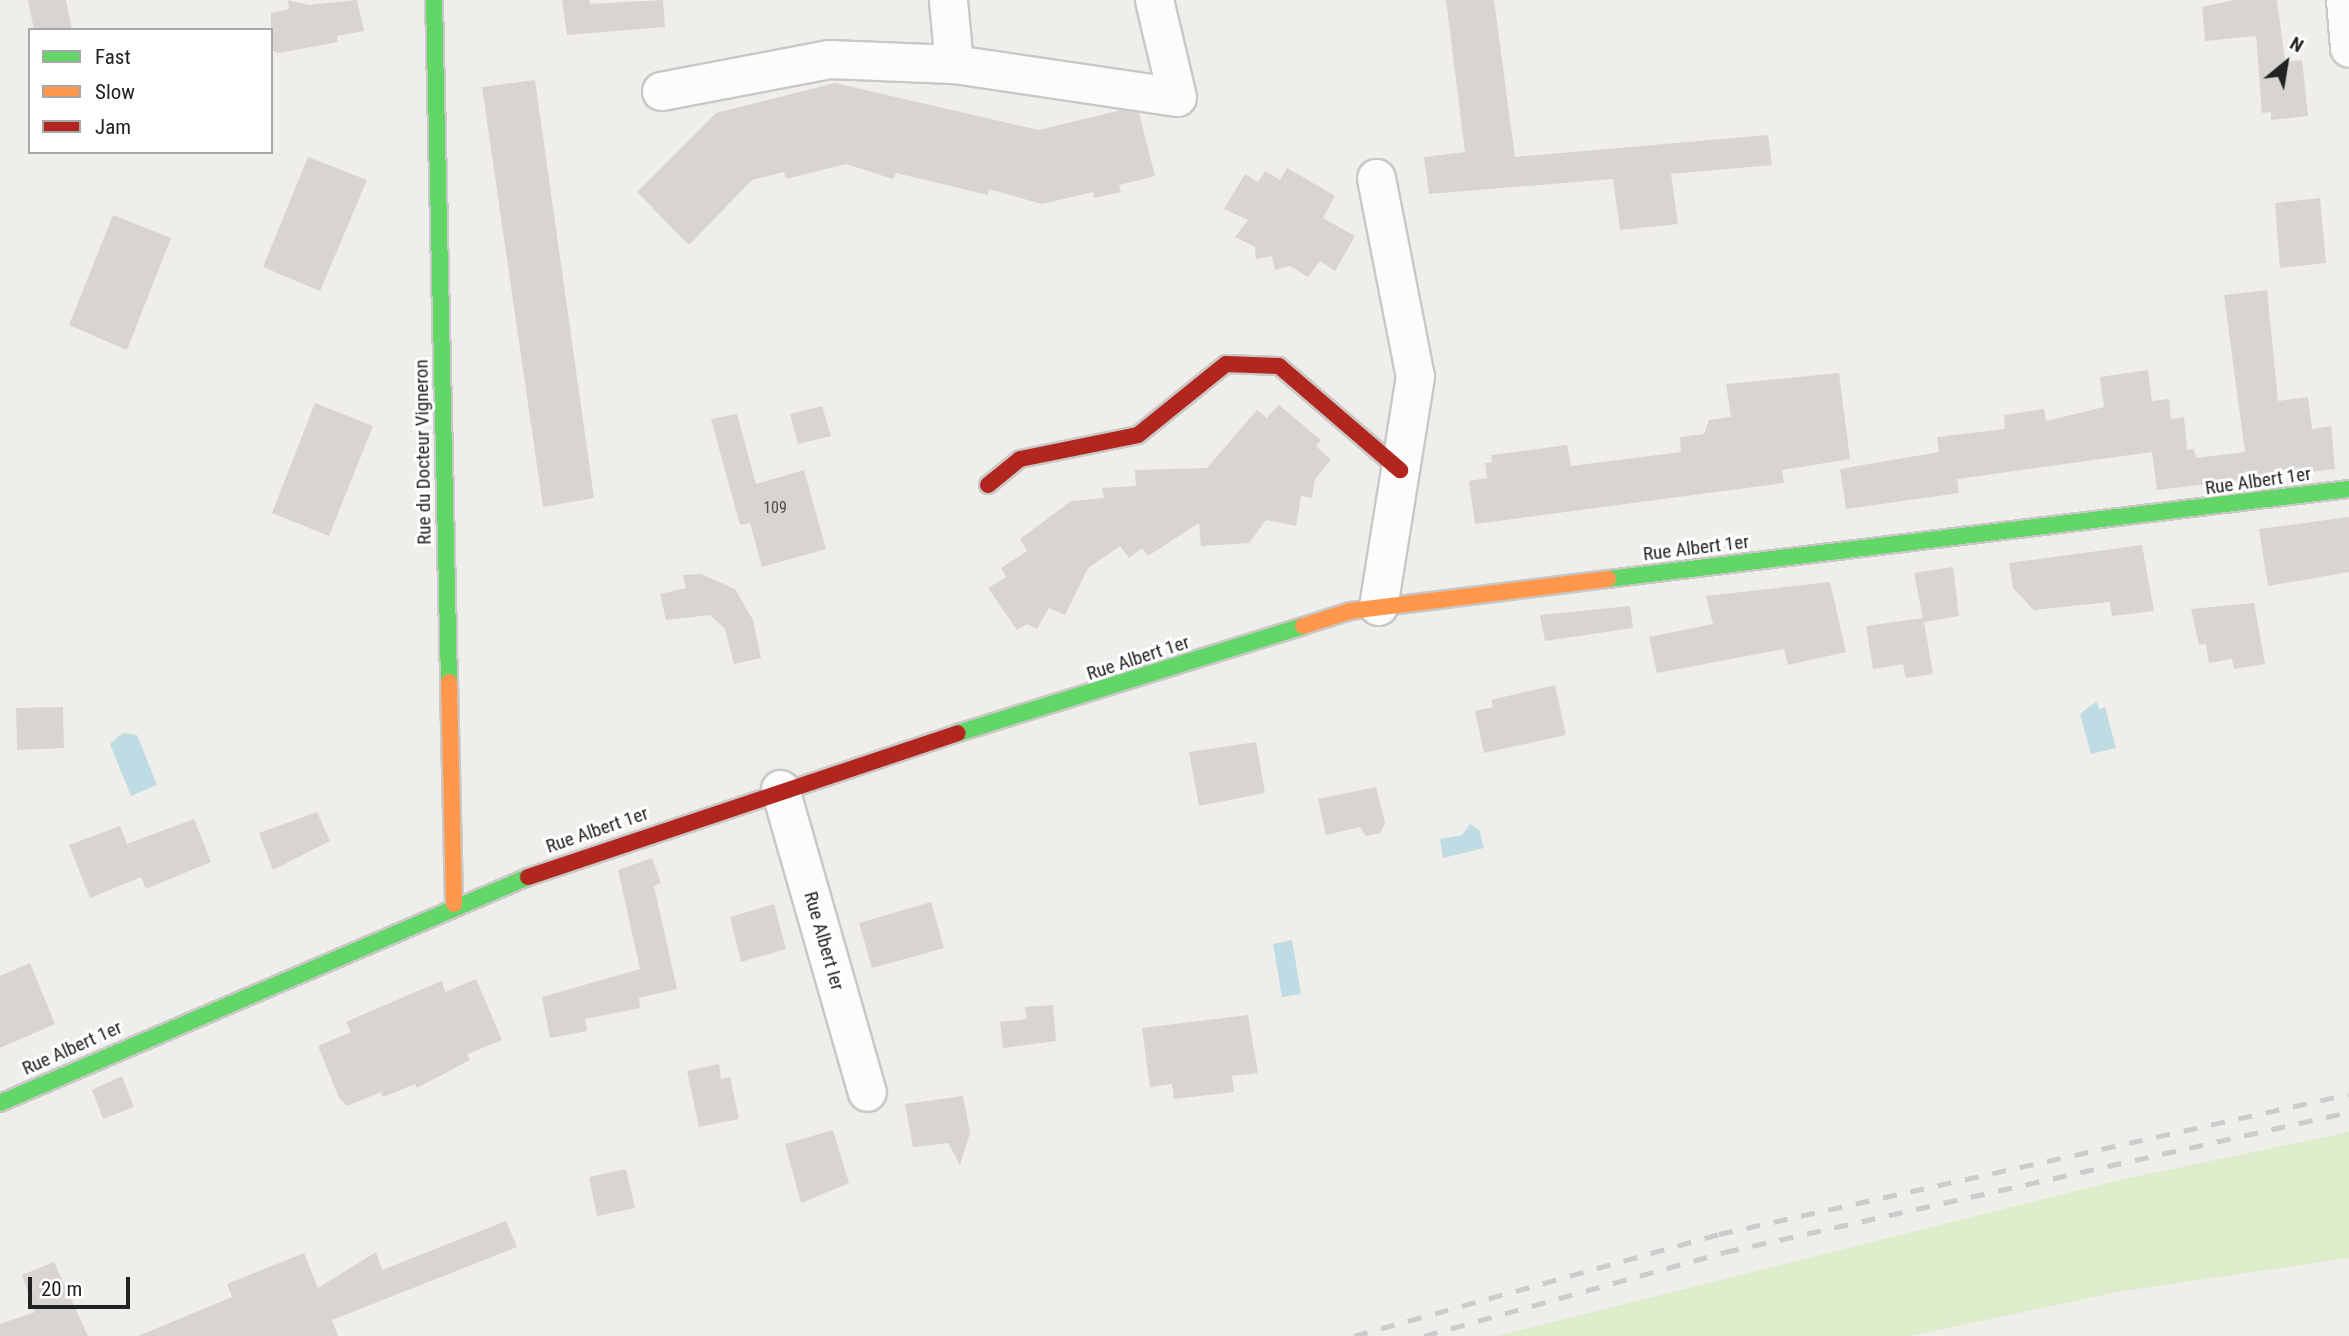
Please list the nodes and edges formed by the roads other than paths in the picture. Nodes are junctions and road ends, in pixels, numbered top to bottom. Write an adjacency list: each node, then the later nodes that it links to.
1 (434, 0): 14 (street, Rue du Docteur Vigneron)
2 (947, 0): 6 (street)
3 (1154, 0): 6 (street)
4 (2345, 0): 5 (street)
5 (2349, 48)
6 (954, 64): 7 (street)
7 (661, 91)
8 (1376, 178): 9 (street)
9 (1400, 470): 10 (street); 12 (street)
10 (988, 485)
11 (2349, 489): 12 (street, Rue Albert 1er)
12 (1378, 606): 13 (street, Rue Albert 1er)
13 (780, 789): 14 (street, Rue Albert 1er); 15 (street, Rue Albert Ier)
14 (454, 904): 16 (street, Rue Albert 1er)
15 (867, 1092)
16 (0, 1103)

